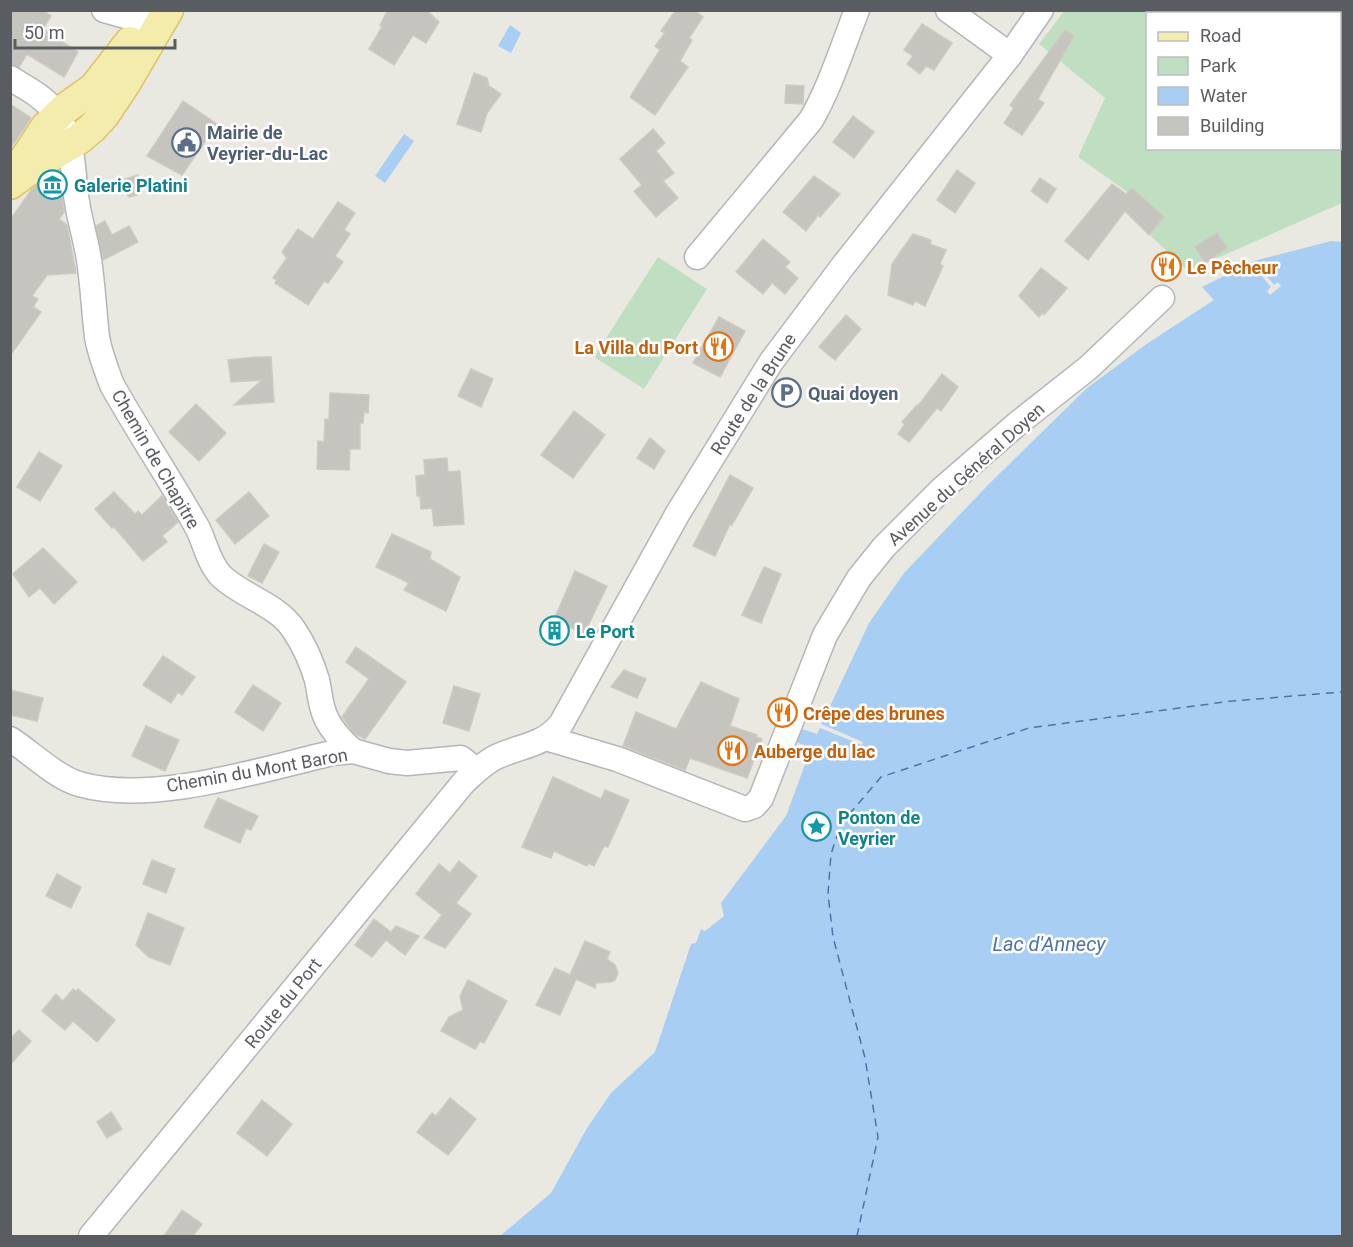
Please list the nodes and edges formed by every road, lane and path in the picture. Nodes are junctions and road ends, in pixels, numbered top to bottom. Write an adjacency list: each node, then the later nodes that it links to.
1 (104, 10): 5 (street)
2 (857, 10): 11 (street)
3 (948, 10): 6 (street)
4 (1041, 10): 6 (street, Route de la Brune)
5 (153, 14): 8 (main road); 9 (main road)
6 (1010, 55): 13 (street, Route de la Brune)
7 (10, 78): 8 (street)
8 (58, 116): 9 (street, Chemin de Chapitre); 10 (main road)
9 (71, 144): 10 (main road); 15 (street, Chemin de Chapitre)
10 (10, 183)
11 (697, 258)
12 (1162, 298): 13 (street, Avenue du Général Doyen)
13 (546, 738): 16 (street, Route de la Brune)
14 (10, 739): 15 (street, Chemin du Mont Baron)
15 (353, 751): 16 (street, Chemin du Mont Baron)
16 (476, 770): 17 (street, Route du Port)
17 (91, 1236)

